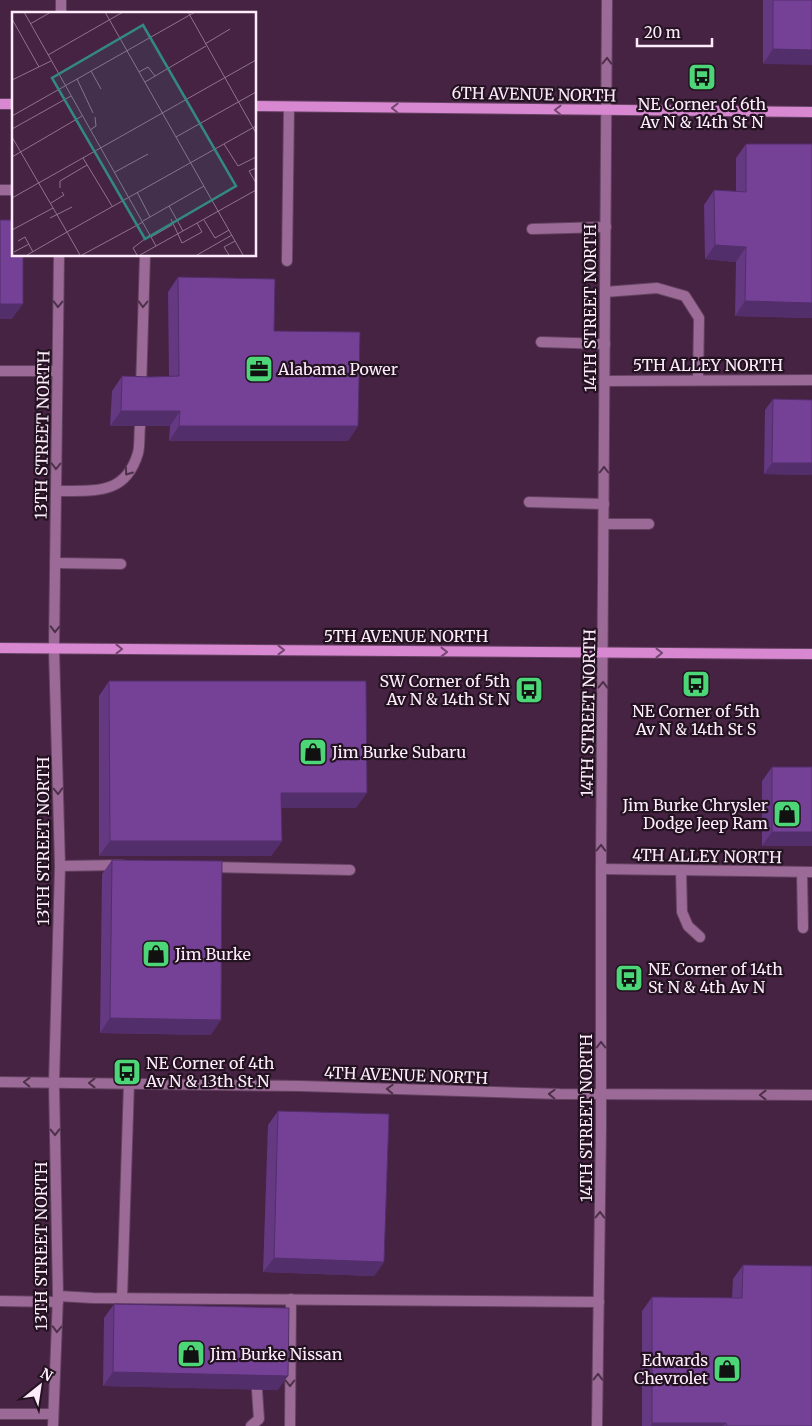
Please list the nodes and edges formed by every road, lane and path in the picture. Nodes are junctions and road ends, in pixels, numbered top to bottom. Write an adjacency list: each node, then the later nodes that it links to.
1 (608, 0): 4 (street, 14TH STREET NORTH, one-way to 1)
2 (256, 106): 3 (main road, 6TH AVENUE NORTH)
3 (289, 106): 4 (main road, 6TH AVENUE NORTH, one-way to 3); 10 (street)
4 (607, 110): 5 (main road, 6TH AVENUE NORTH); 6 (street, 14TH STREET NORTH)
5 (812, 112)
6 (606, 227): 7 (street); 11 (street, 14TH STREET NORTH)
7 (532, 229)
8 (59, 256): 15 (street, 13TH STREET NORTH, one-way to 15)
9 (145, 256): 19 (street, one-way to 19)
10 (287, 261)
11 (605, 292): 13 (street, 14TH STREET NORTH); 16 (street)
12 (541, 342): 13 (street)
13 (605, 344): 18 (street, 14TH STREET NORTH)
14 (0, 371): 15 (street)
15 (57, 371): 21 (street, 13TH STREET NORTH, one-way to 21)
16 (698, 380): 17 (street, 5TH ALLEY NORTH); 18 (street, 5TH ALLEY NORTH)
17 (812, 380)
18 (605, 381): 23 (street, 14TH STREET NORTH, one-way to 18)
19 (141, 392)
20 (140, 426): 21 (street, one-way to 21)
21 (56, 491): 26 (street, 13TH STREET NORTH)
22 (529, 502): 23 (street)
23 (604, 504): 24 (street, 14TH STREET NORTH)
24 (604, 524): 25 (street); 30 (street, 14TH STREET NORTH)
25 (649, 524)
26 (55, 562): 27 (street); 29 (street, 13TH STREET NORTH, one-way to 29)
27 (121, 564)
28 (0, 648): 29 (main road, 5TH AVENUE NORTH)
29 (54, 649): 30 (main road, 5TH AVENUE NORTH, one-way to 30); 33 (street, 13TH STREET NORTH, one-way to 33)
30 (604, 653): 31 (main road, 5TH AVENUE NORTH, one-way to 31); 36 (street, 14TH STREET NORTH, one-way to 30)
31 (812, 654)
32 (131, 865): 33 (street)
33 (60, 866): 42 (street, 13TH STREET NORTH)
34 (201, 867): 35 (street)
35 (350, 870)
36 (601, 870): 37 (street, 4TH ALLEY NORTH); 44 (street, 14TH STREET NORTH, one-way to 36)
37 (680, 870): 38 (street, 4TH ALLEY NORTH); 40 (street)
38 (807, 872): 39 (street)
39 (804, 928)
40 (700, 937)
41 (0, 1082): 42 (street, 4TH AVENUE NORTH, one-way to 41)
42 (54, 1083): 43 (street, 4TH AVENUE NORTH, one-way to 42); 47 (street, 13TH STREET NORTH, one-way to 47)
43 (129, 1083): 44 (street, 4TH AVENUE NORTH, one-way to 43); 46 (street)
44 (601, 1094): 45 (street, 4TH AVENUE NORTH, one-way to 44); 50 (street, 14TH STREET NORTH, one-way to 44)
45 (812, 1096)
46 (122, 1298): 47 (street); 48 (street)
47 (58, 1299): 49 (street); 53 (street, 13TH STREET NORTH, one-way to 53)
48 (291, 1300): 50 (street); 56 (street, one-way to 56)
49 (0, 1301)
50 (599, 1302): 57 (street, 14TH STREET NORTH, one-way to 50)
51 (257, 1390): 55 (street)
52 (0, 1414): 53 (street)
53 (54, 1414): 54 (street, 13TH STREET NORTH)
54 (53, 1426)
55 (251, 1426)
56 (290, 1426)
57 (597, 1426)

